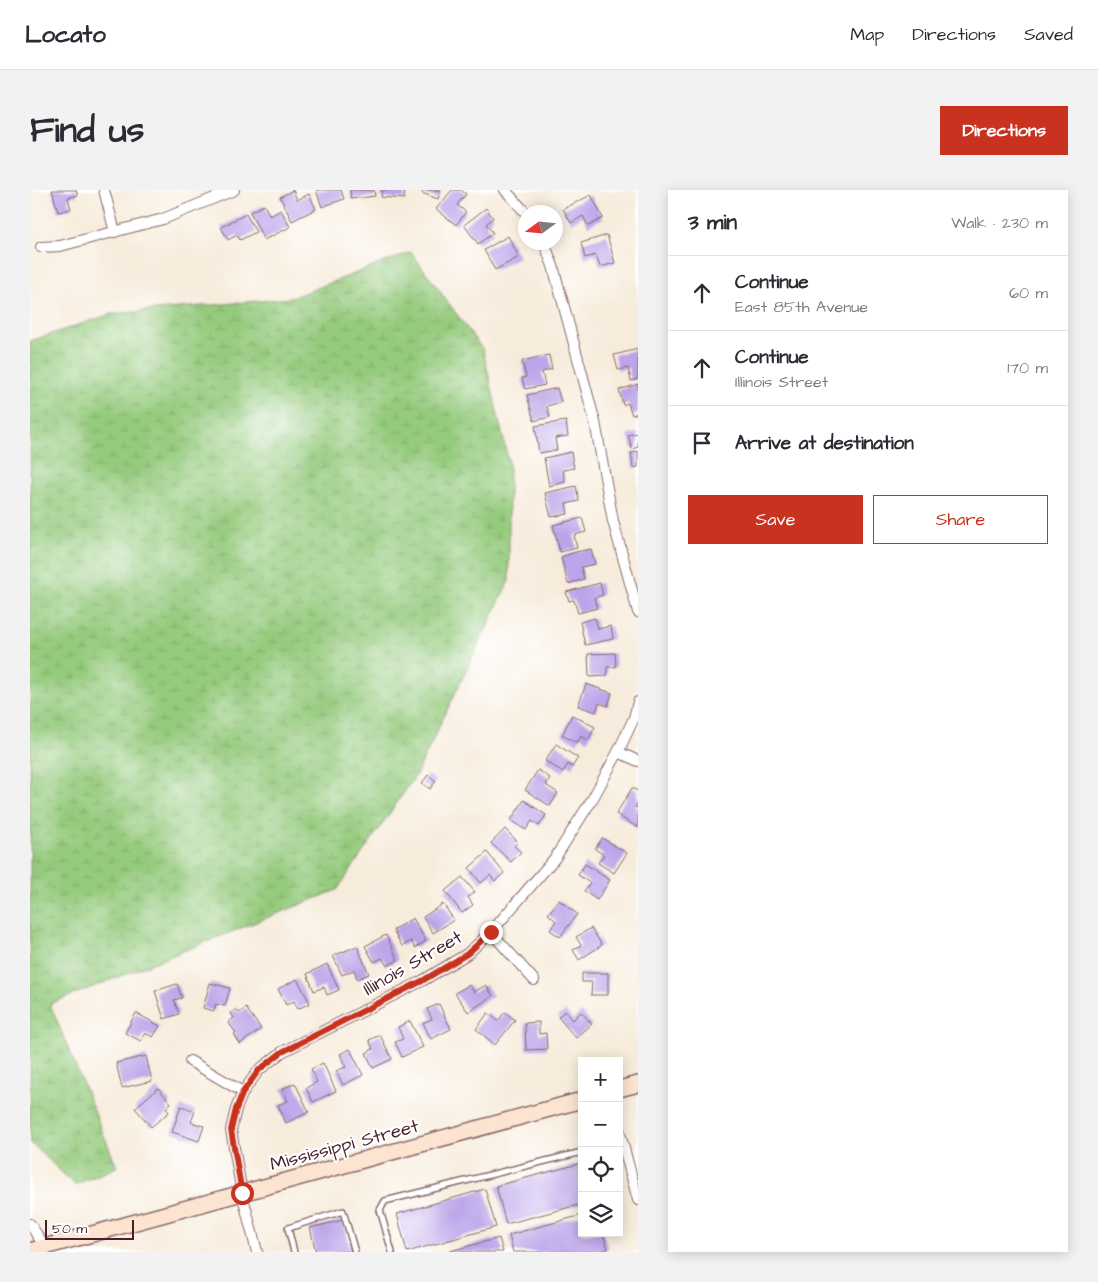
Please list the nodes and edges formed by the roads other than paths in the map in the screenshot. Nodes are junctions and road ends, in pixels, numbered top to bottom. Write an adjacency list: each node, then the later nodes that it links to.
1 (104, 190): 5 (street)
2 (234, 190): 5 (street)
3 (505, 190): 4 (street)
4 (519, 205)
5 (115, 232): 6 (street)
6 (41, 247)
7 (547, 250): 8 (street)
8 (638, 612)
9 (638, 702): 10 (street, Illinois Street)
10 (618, 752): 11 (street); 12 (street, Illinois Street)
11 (638, 761)
12 (491, 932): 13 (street); 17 (street, Illinois Street)
13 (534, 980)
14 (190, 1061): 17 (street)
15 (638, 1084): 16 (street)
16 (623, 1088)
17 (243, 1092): 21 (street, Illinois Street)
18 (578, 1101): 21 (street, Mississippi Street)
19 (622, 1147): 22 (street)
20 (578, 1153): 29 (lane)
21 (242, 1193): 24 (street, Mississippi Street); 26 (street, Illinois Street)
22 (638, 1200)
23 (30, 1224): 24 (street)
24 (45, 1247): 25 (street, Mississippi Street)
25 (30, 1251)
26 (257, 1252)
27 (294, 1252): 28 (lane)
28 (355, 1252)
29 (392, 1252)

